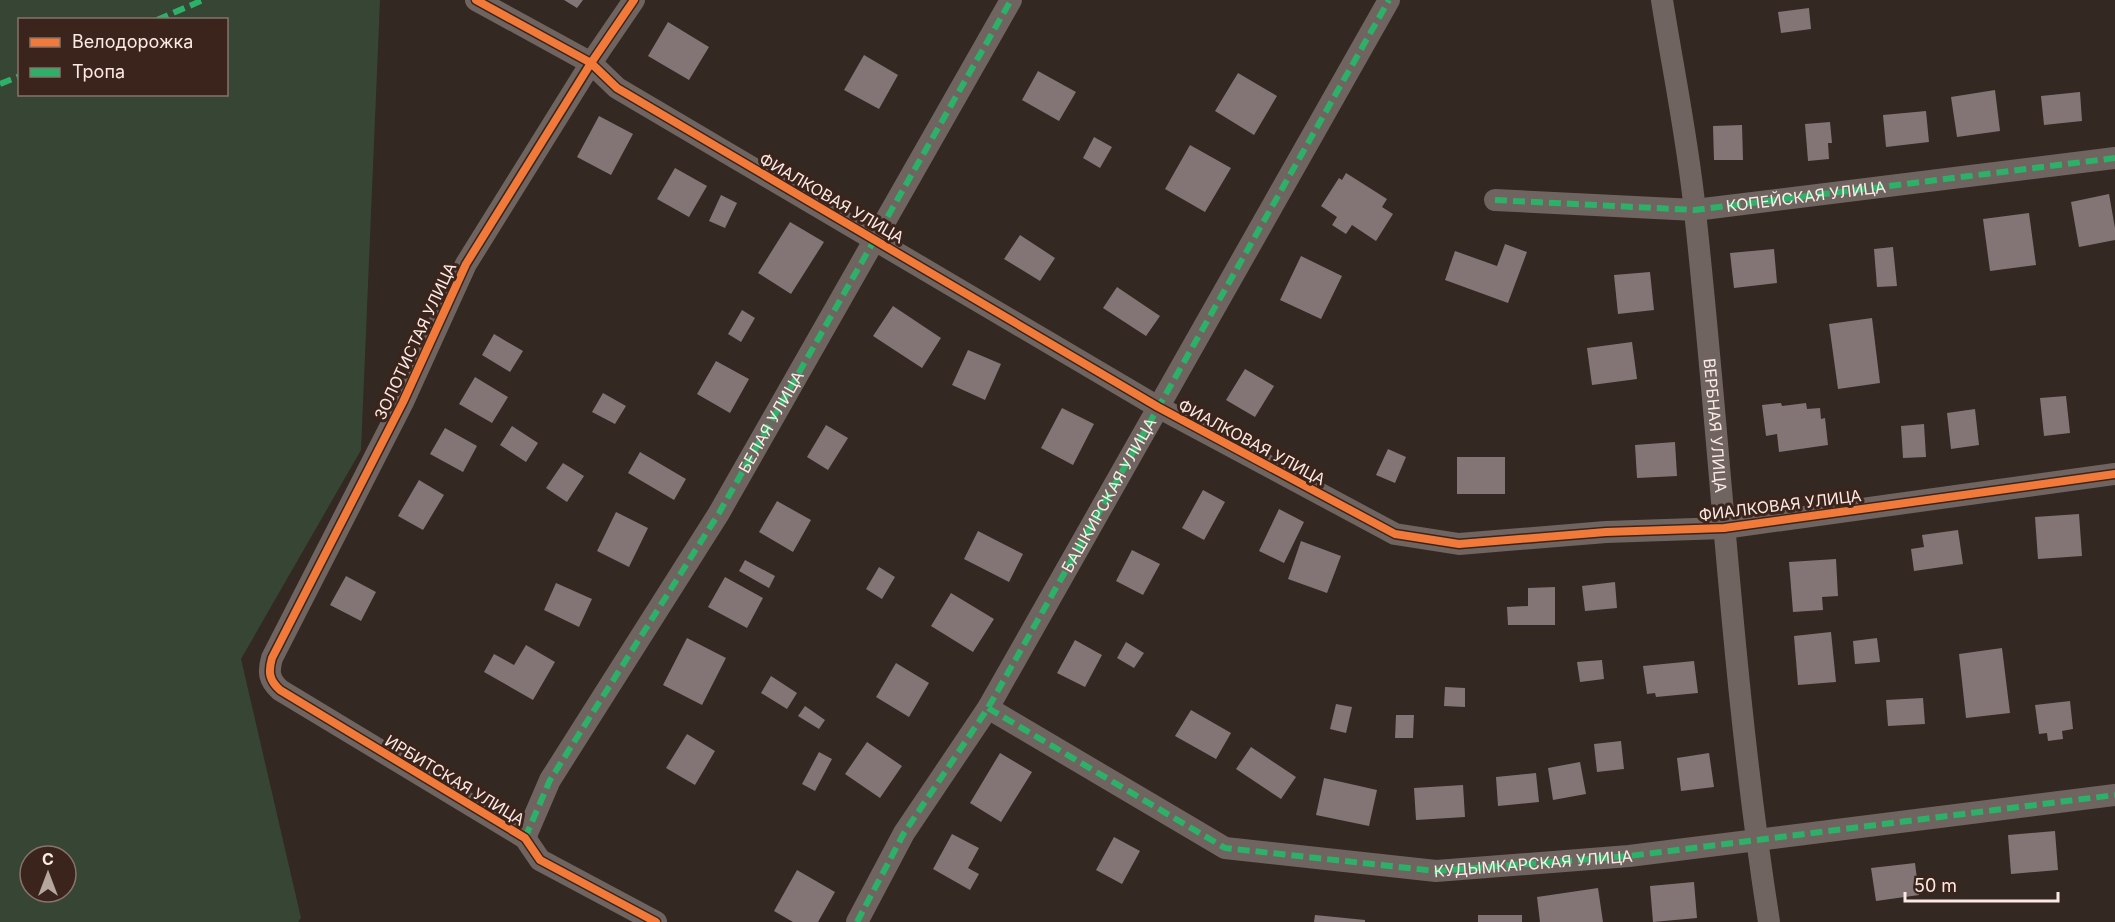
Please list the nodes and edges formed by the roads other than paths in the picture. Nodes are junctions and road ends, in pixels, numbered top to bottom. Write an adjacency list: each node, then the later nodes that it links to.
1 (476, 0): 6 (street, ФИАЛКОВАЯ УЛИЦА)
2 (634, 0): 6 (street, ЗОЛОТИСТАЯ УЛИЦА)
3 (1011, 0): 10 (street, БЕЛАЯ УЛИЦА)
4 (1389, 0): 11 (street, БАШКИРСКАЯ УЛИЦА)
5 (1662, 0): 9 (street, ВЕРБНАЯ УЛИЦА)
6 (591, 63): 10 (street, ФИАЛКОВАЯ УЛИЦА); 14 (street, ЗОЛОТИСТАЯ УЛИЦА)
7 (2115, 158): 9 (street, КОПЕЙСКАЯ УЛИЦА)
8 (1495, 200): 9 (street, КОПЕЙСКАЯ УЛИЦА)
9 (1695, 210): 13 (street, ВЕРБНАЯ УЛИЦА)
10 (876, 239): 11 (street, ФИАЛКОВАЯ УЛИЦА); 17 (street, БЕЛАЯ УЛИЦА)
11 (1158, 407): 13 (street, ФИАЛКОВАЯ УЛИЦА); 15 (street, БАШКИРСКАЯ УЛИЦА)
12 (2115, 474): 13 (street, ФИАЛКОВАЯ УЛИЦА)
13 (1724, 528): 18 (street, ВЕРБНАЯ УЛИЦА)
14 (270, 677): 17 (street, ИРБИТСКАЯ УЛИЦА)
15 (988, 708): 18 (street, КУДЫМКАРСКАЯ УЛИЦА); 20 (street, БАШКИРСКАЯ УЛИЦА)
16 (2115, 795): 18 (street, КУДЫМКАРСКАЯ УЛИЦА)
17 (525, 838): 19 (street, ИРБИТСКАЯ УЛИЦА)
18 (1756, 841): 21 (street, ВЕРБНАЯ УЛИЦА)
19 (656, 922)
20 (857, 922)
21 (1769, 922)

